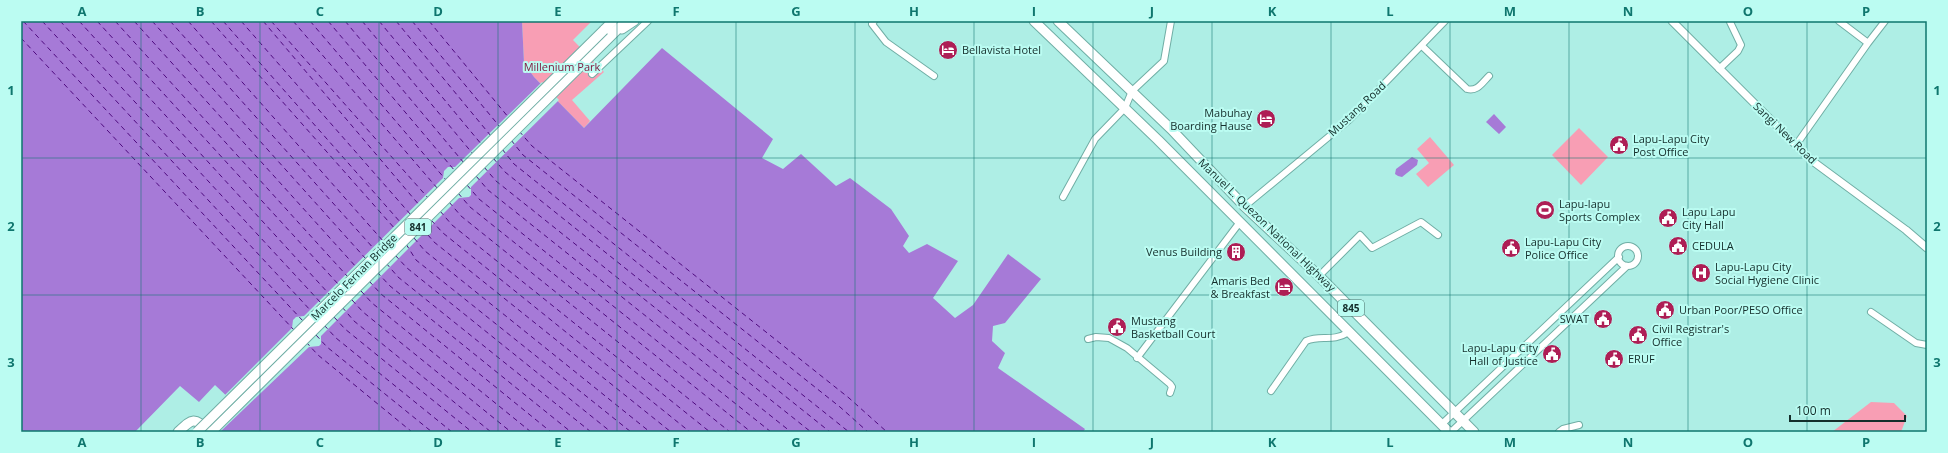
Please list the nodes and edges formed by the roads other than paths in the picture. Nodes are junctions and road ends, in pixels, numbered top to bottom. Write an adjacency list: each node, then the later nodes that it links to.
1 (613, 21): 46 (main road, Marcelo Fernan Bridge / 841, bridge)
2 (626, 21): 14 (main road, Marcelo Fernan Bridge / 841)
3 (634, 21): 14 (main road)
4 (648, 21): 18 (street)
5 (874, 21): 19 (street)
6 (1034, 21): 22 (main road, Manuel L. Quezon National Highway / 845)
7 (1058, 21): 21 (main road, Manuel L. Quezon National Highway / 845)
8 (1171, 21): 21 (street)
9 (1445, 21): 16 (street, Mustang Road)
10 (1672, 21): 17 (street, Sangi New Road)
11 (1839, 21): 15 (street)
12 (1886, 21): 15 (street)
13 (1730, 22): 17 (street)
14 (610, 36): 47 (main road, Marcelo Fernan Bridge / 841)
15 (1868, 43): 23 (street)
16 (1422, 46): 20 (street); 25 (street, Mustang Road)
17 (1719, 69): 23 (street, Sangi New Road)
18 (592, 74)
19 (934, 76)
20 (1489, 76)
21 (1132, 91): 22 (street); 25 (main road, Manuel L. Quezon National Highway / 845)
22 (1125, 108): 24 (street); 26 (main road, Manuel L. Quezon National Highway / 845)
23 (1796, 145): 28 (street, Sangi New Road)
24 (1063, 197)
25 (1246, 206): 31 (main road, Manuel L. Quezon National Highway / 845)
26 (1240, 222): 35 (main road, Manuel L. Quezon National Highway / 845); 38 (street)
27 (1438, 235): 31 (street)
28 (1927, 248)
29 (1619, 257): 30 (street); 30 (street); 33 (street)
30 (1627, 266): 34 (street)
31 (1319, 276): 41 (main road, Manuel L. Quezon National Highway / 845)
32 (1871, 312): 37 (street)
33 (1553, 318): 34 (street); 41 (street)
34 (1562, 326): 42 (street)
35 (1349, 332): 39 (street); 43 (main road, Manuel L. Quezon National Highway / 845)
36 (1088, 339): 38 (street)
37 (1927, 345)
38 (1137, 358): 40 (street)
39 (1271, 391)
40 (1170, 393)
41 (1455, 412): 42 (main road, Manuel L. Quezon National Highway / 845); 43 (street)
42 (1463, 420): 48 (street); 49 (main road, Manuel L. Quezon National Highway / 845)
43 (1442, 424): 48 (main road, Manuel L. Quezon National Highway / 845)
44 (1579, 425): 50 (street)
45 (178, 432): 47 (main road)
46 (198, 432)
47 (210, 432)
48 (1450, 432)
49 (1474, 432)
50 (1559, 432)

